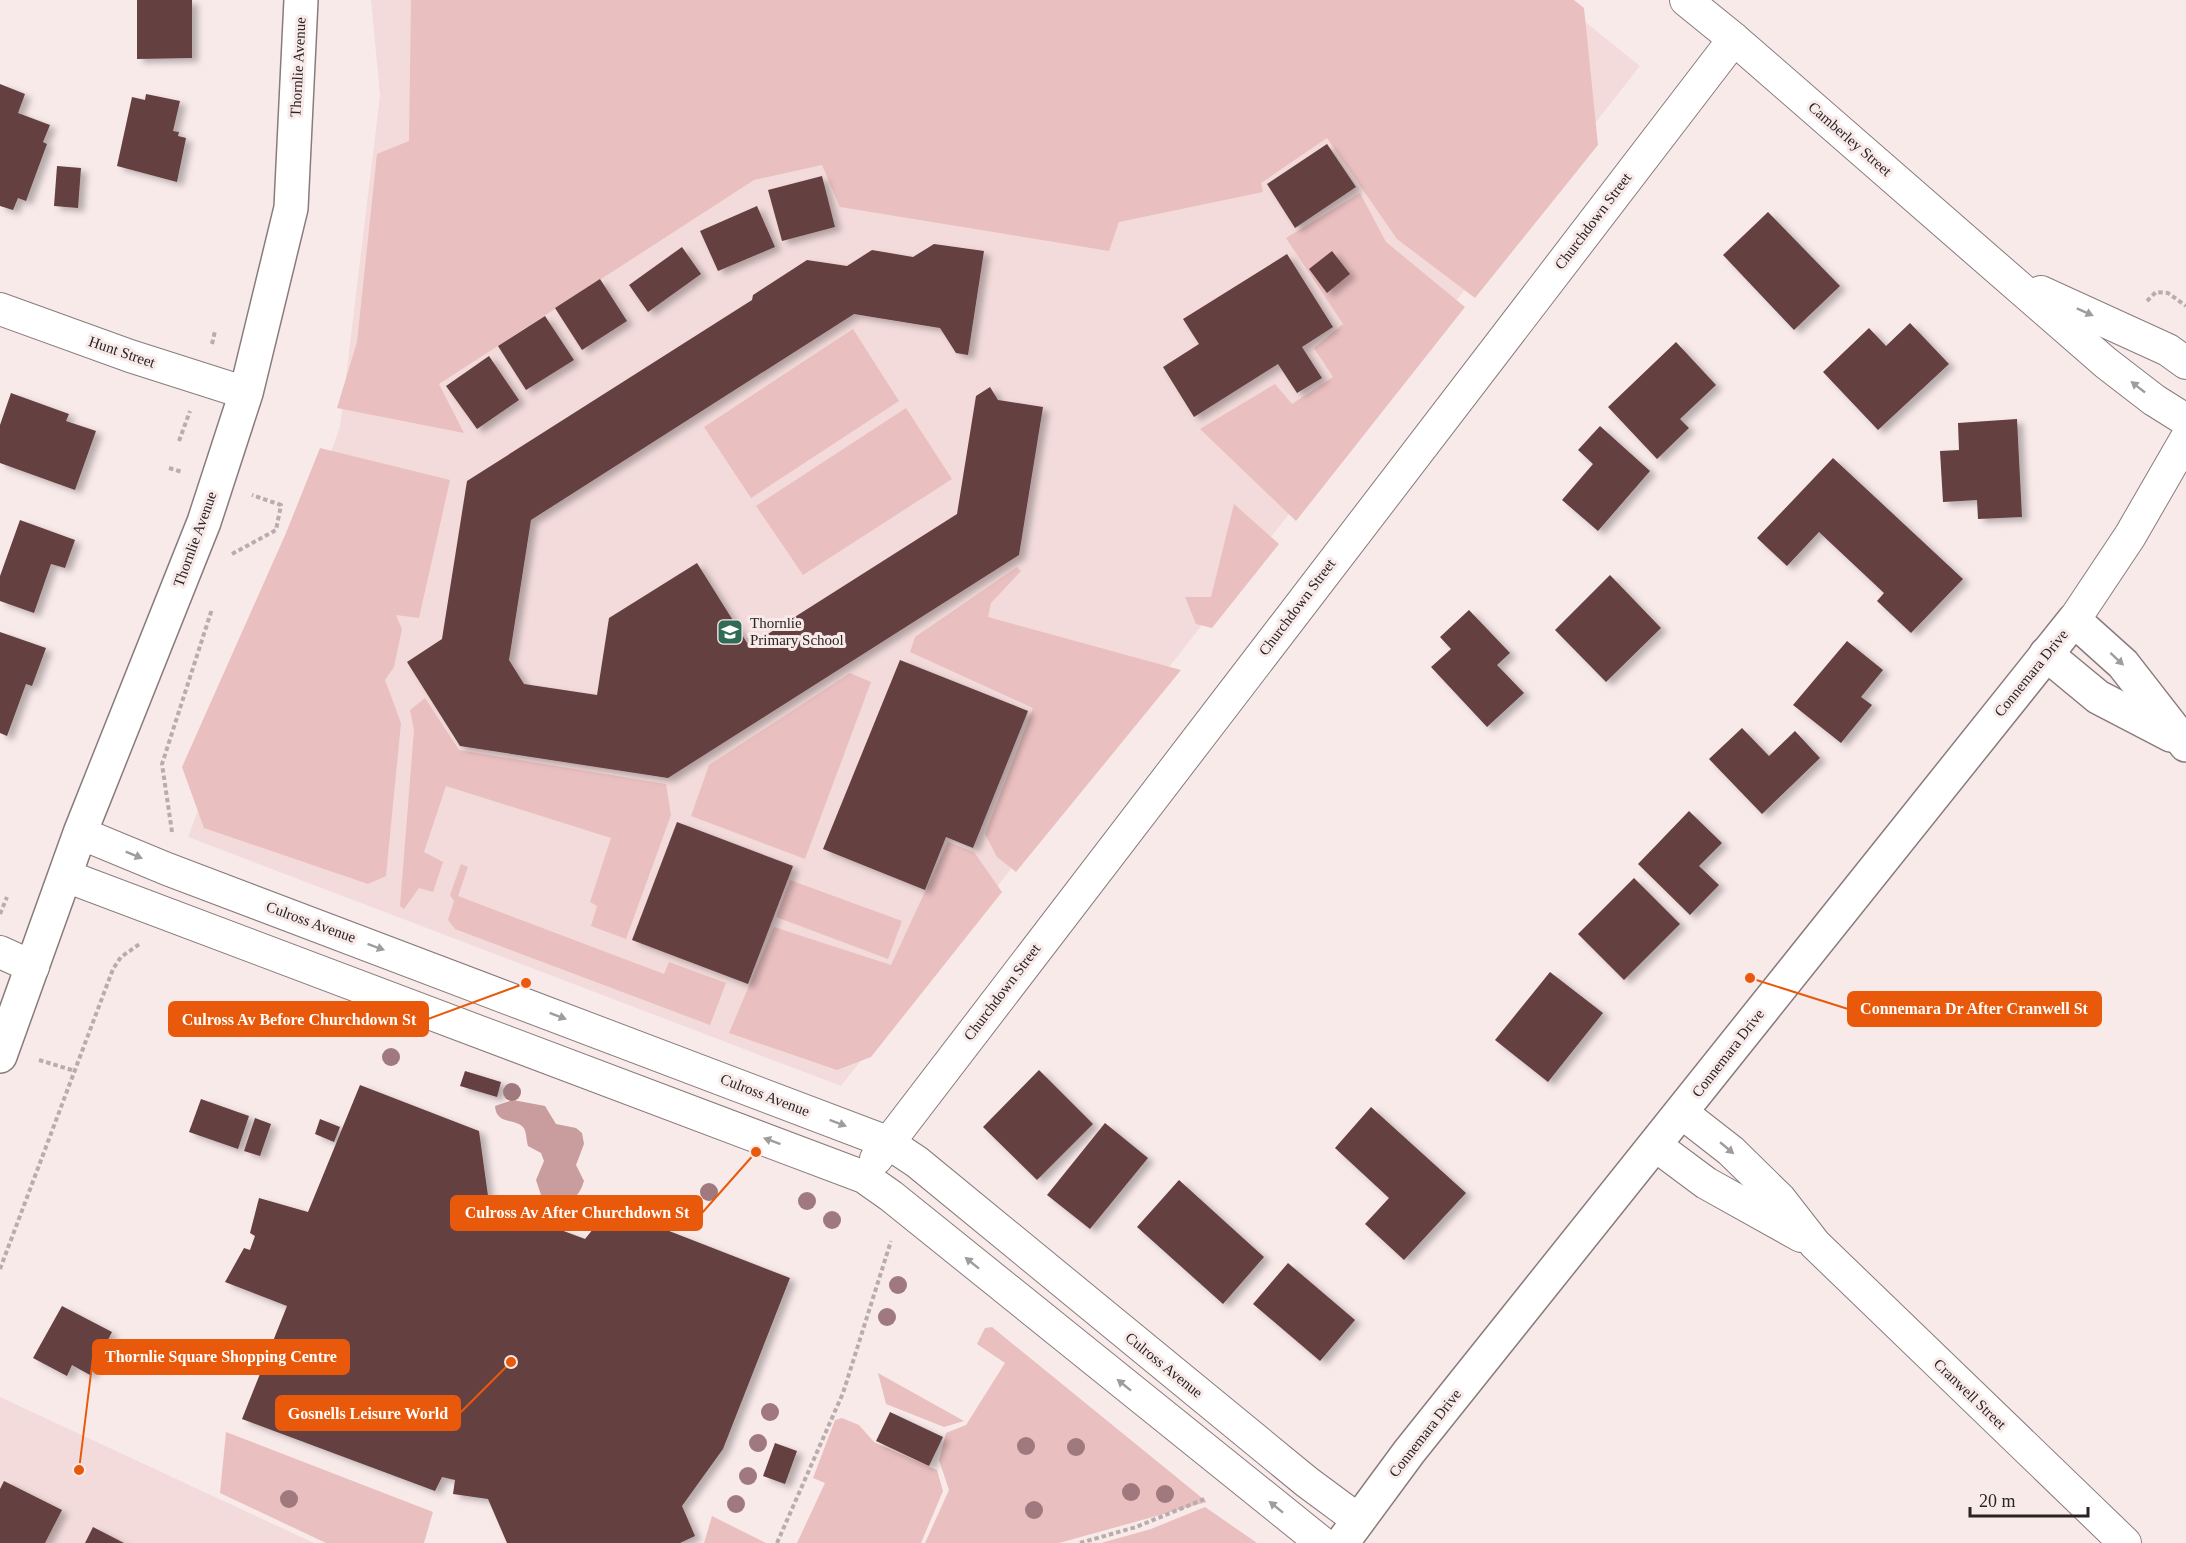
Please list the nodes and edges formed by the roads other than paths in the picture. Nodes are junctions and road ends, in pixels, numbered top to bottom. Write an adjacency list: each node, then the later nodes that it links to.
1 (301, 0): 7 (street, Thornlie Avenue)
2 (1686, 0): 3 (street, Camberley Street)
3 (1734, 39): 4 (street, Camberley Street); 19 (street, Churchdown Street)
4 (2013, 279): 6 (street, Camberley Street, one-way to 6); 8 (street, Camberley Street, one-way to 4)
5 (0, 309): 7 (street, Hunt Street)
6 (2186, 363)
7 (246, 393): 13 (street, Thornlie Avenue)
8 (2186, 420)
9 (2186, 439): 10 (street, Connemara Drive)
10 (2074, 620): 11 (street, Connemara Drive); 12 (street, one-way to 12)
11 (2046, 654): 12 (street); 18 (street, Connemara Drive)
12 (2183, 742)
13 (80, 833): 14 (street, Thornlie Avenue); 19 (street, Culross Avenue, one-way to 19)
14 (66, 876): 16 (street, Thornlie Avenue); 21 (street, one-way to 14)
15 (0, 952): 16 (street)
16 (33, 967): 17 (street, Thornlie Avenue)
17 (0, 1056)
18 (1681, 1112): 20 (street, Connemara Drive); 22 (street, Cranwell Street, one-way to 22)
19 (888, 1142): 21 (street, Churchdown Street); 23 (street, Culross Avenue)
20 (1655, 1145): 22 (street, Cranwell Street); 23 (street, Connemara Drive)
21 (864, 1177): 24 (street, one-way to 21)
22 (1815, 1244): 25 (street, Cranwell Street)
23 (1350, 1531)
24 (1322, 1543)
25 (2125, 1543)

